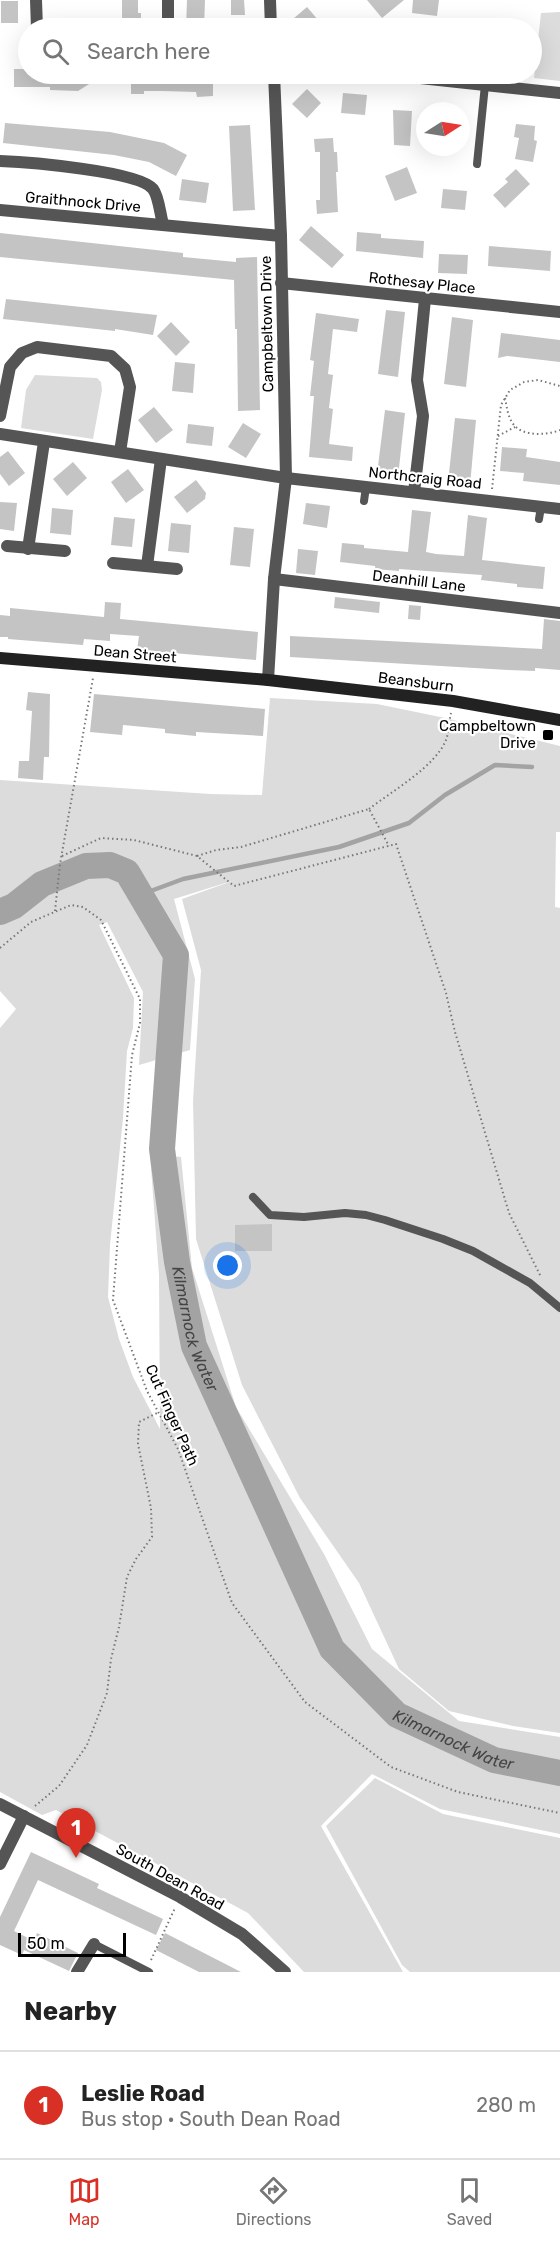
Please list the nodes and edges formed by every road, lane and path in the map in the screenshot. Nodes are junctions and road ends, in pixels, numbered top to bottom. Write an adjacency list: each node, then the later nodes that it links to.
1 (36, 0): 4 (street)
2 (168, 0): 5 (street)
3 (270, 0): 6 (street)
4 (37, 18)
5 (168, 18)
6 (271, 18)
7 (274, 84): 15 (street, Campbeltown Drive)
8 (482, 84): 9 (street)
9 (485, 85): 10 (street); 12 (lane)
10 (560, 93)
11 (0, 161): 14 (street, Graithnock Drive)
12 (477, 164)
13 (0, 210): 14 (street, Graithnock Drive)
14 (163, 224): 15 (street, Graithnock Drive)
15 (281, 236): 16 (street, Campbeltown Drive)
16 (280, 284): 17 (street, Rothesay Place); 29 (street, Campbeltown Drive)
17 (425, 298): 18 (street, Rothesay Place); 31 (street)
18 (560, 312)
19 (560, 386): 20 (path)
20 (505, 398): 22 (path); 25 (path)
21 (0, 416): 27 (street)
22 (515, 427): 23 (path); 25 (path)
23 (560, 430)
24 (0, 434): 26 (street, Northcraig Road)
25 (498, 436): 33 (path)
26 (44, 442): 27 (street, Northcraig Road); 36 (street)
27 (120, 452): 28 (street, Northcraig Road)
28 (161, 459): 29 (street, Northcraig Road); 39 (street)
29 (286, 478): 30 (street, Northcraig Road); 41 (street, Campbeltown Drive)
30 (366, 487): 31 (street, Northcraig Road); 32 (lane)
31 (414, 492): 33 (street, Northcraig Road)
32 (364, 501)
33 (491, 501): 34 (street, Northcraig Road)
34 (560, 509)
35 (7, 546): 36 (street)
36 (28, 549): 37 (street)
37 (65, 551)
38 (113, 563): 39 (street)
39 (147, 566): 40 (street)
40 (177, 568)
41 (274, 579): 42 (street, Deanhill Lane); 45 (street, Campbeltown Drive)
42 (560, 613)
43 (0, 658): 44 (main road, Dean Street)
44 (95, 666): 45 (main road, Dean Street); 50 (path)
45 (268, 680): 46 (main road, Beansburn)
46 (453, 701): 47 (main road, Beansburn); 48 (path)
47 (560, 720)
48 (369, 809): 49 (path); 51 (path)
49 (389, 846): 51 (path); 55 (path)
50 (62, 856): 51 (path); 52 (path)
51 (196, 856)
52 (55, 910): 53 (path, Cut Finger Path); 57 (path, Cut Finger Path)
53 (0, 948)
54 (254, 1197): 56 (lane)
55 (542, 1278)
56 (560, 1308)
57 (158, 1412): 59 (path, Cut Finger Path); 60 (path)
58 (0, 1804): 60 (street, South Dean Road)
59 (560, 1813)
60 (24, 1816): 61 (street); 62 (street, South Dean Road)
61 (0, 1864)
62 (180, 1897): 64 (path); 66 (street, South Dean Road)
63 (94, 1944): 64 (lane); 65 (street)
64 (148, 1971)
65 (77, 1972)
66 (285, 1972)

